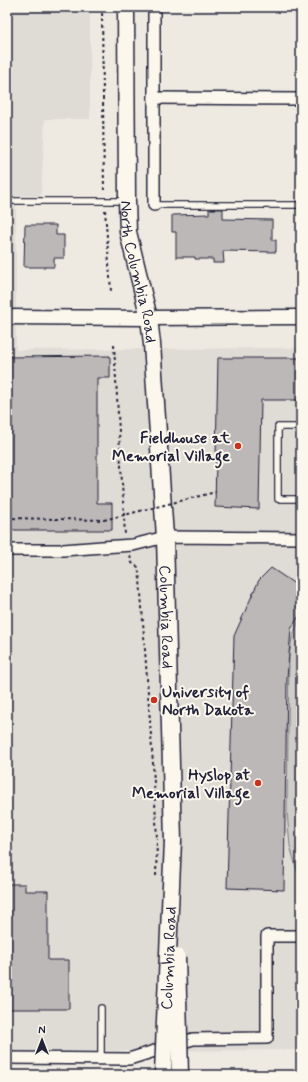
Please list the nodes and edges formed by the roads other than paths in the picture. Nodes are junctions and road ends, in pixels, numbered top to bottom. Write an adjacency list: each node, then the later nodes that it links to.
1 (126, 7): 6 (main road, North Columbia Road)
2 (154, 7): 3 (street)
3 (154, 98): 4 (street); 7 (street)
4 (301, 99)
5 (7, 201): 6 (lane)
6 (127, 201): 11 (main road, North Columbia Road)
7 (154, 205): 8 (lane)
8 (301, 205)
9 (7, 317): 11 (street)
10 (301, 317): 11 (street)
11 (149, 318): 14 (main road, North Columbia Road)
12 (301, 427): 13 (lane)
13 (301, 499)
14 (165, 537): 15 (street); 16 (street); 17 (main road, Columbia Road)
15 (301, 538)
16 (7, 550)
17 (173, 842): 22 (main road, Columbia Road, bridge); 23 (main road, Columbia Road, bridge)
18 (301, 936): 21 (street)
19 (101, 1008): 21 (lane)
20 (7, 1058): 21 (street)
21 (101, 1058)
22 (163, 1075)
23 (180, 1075)

